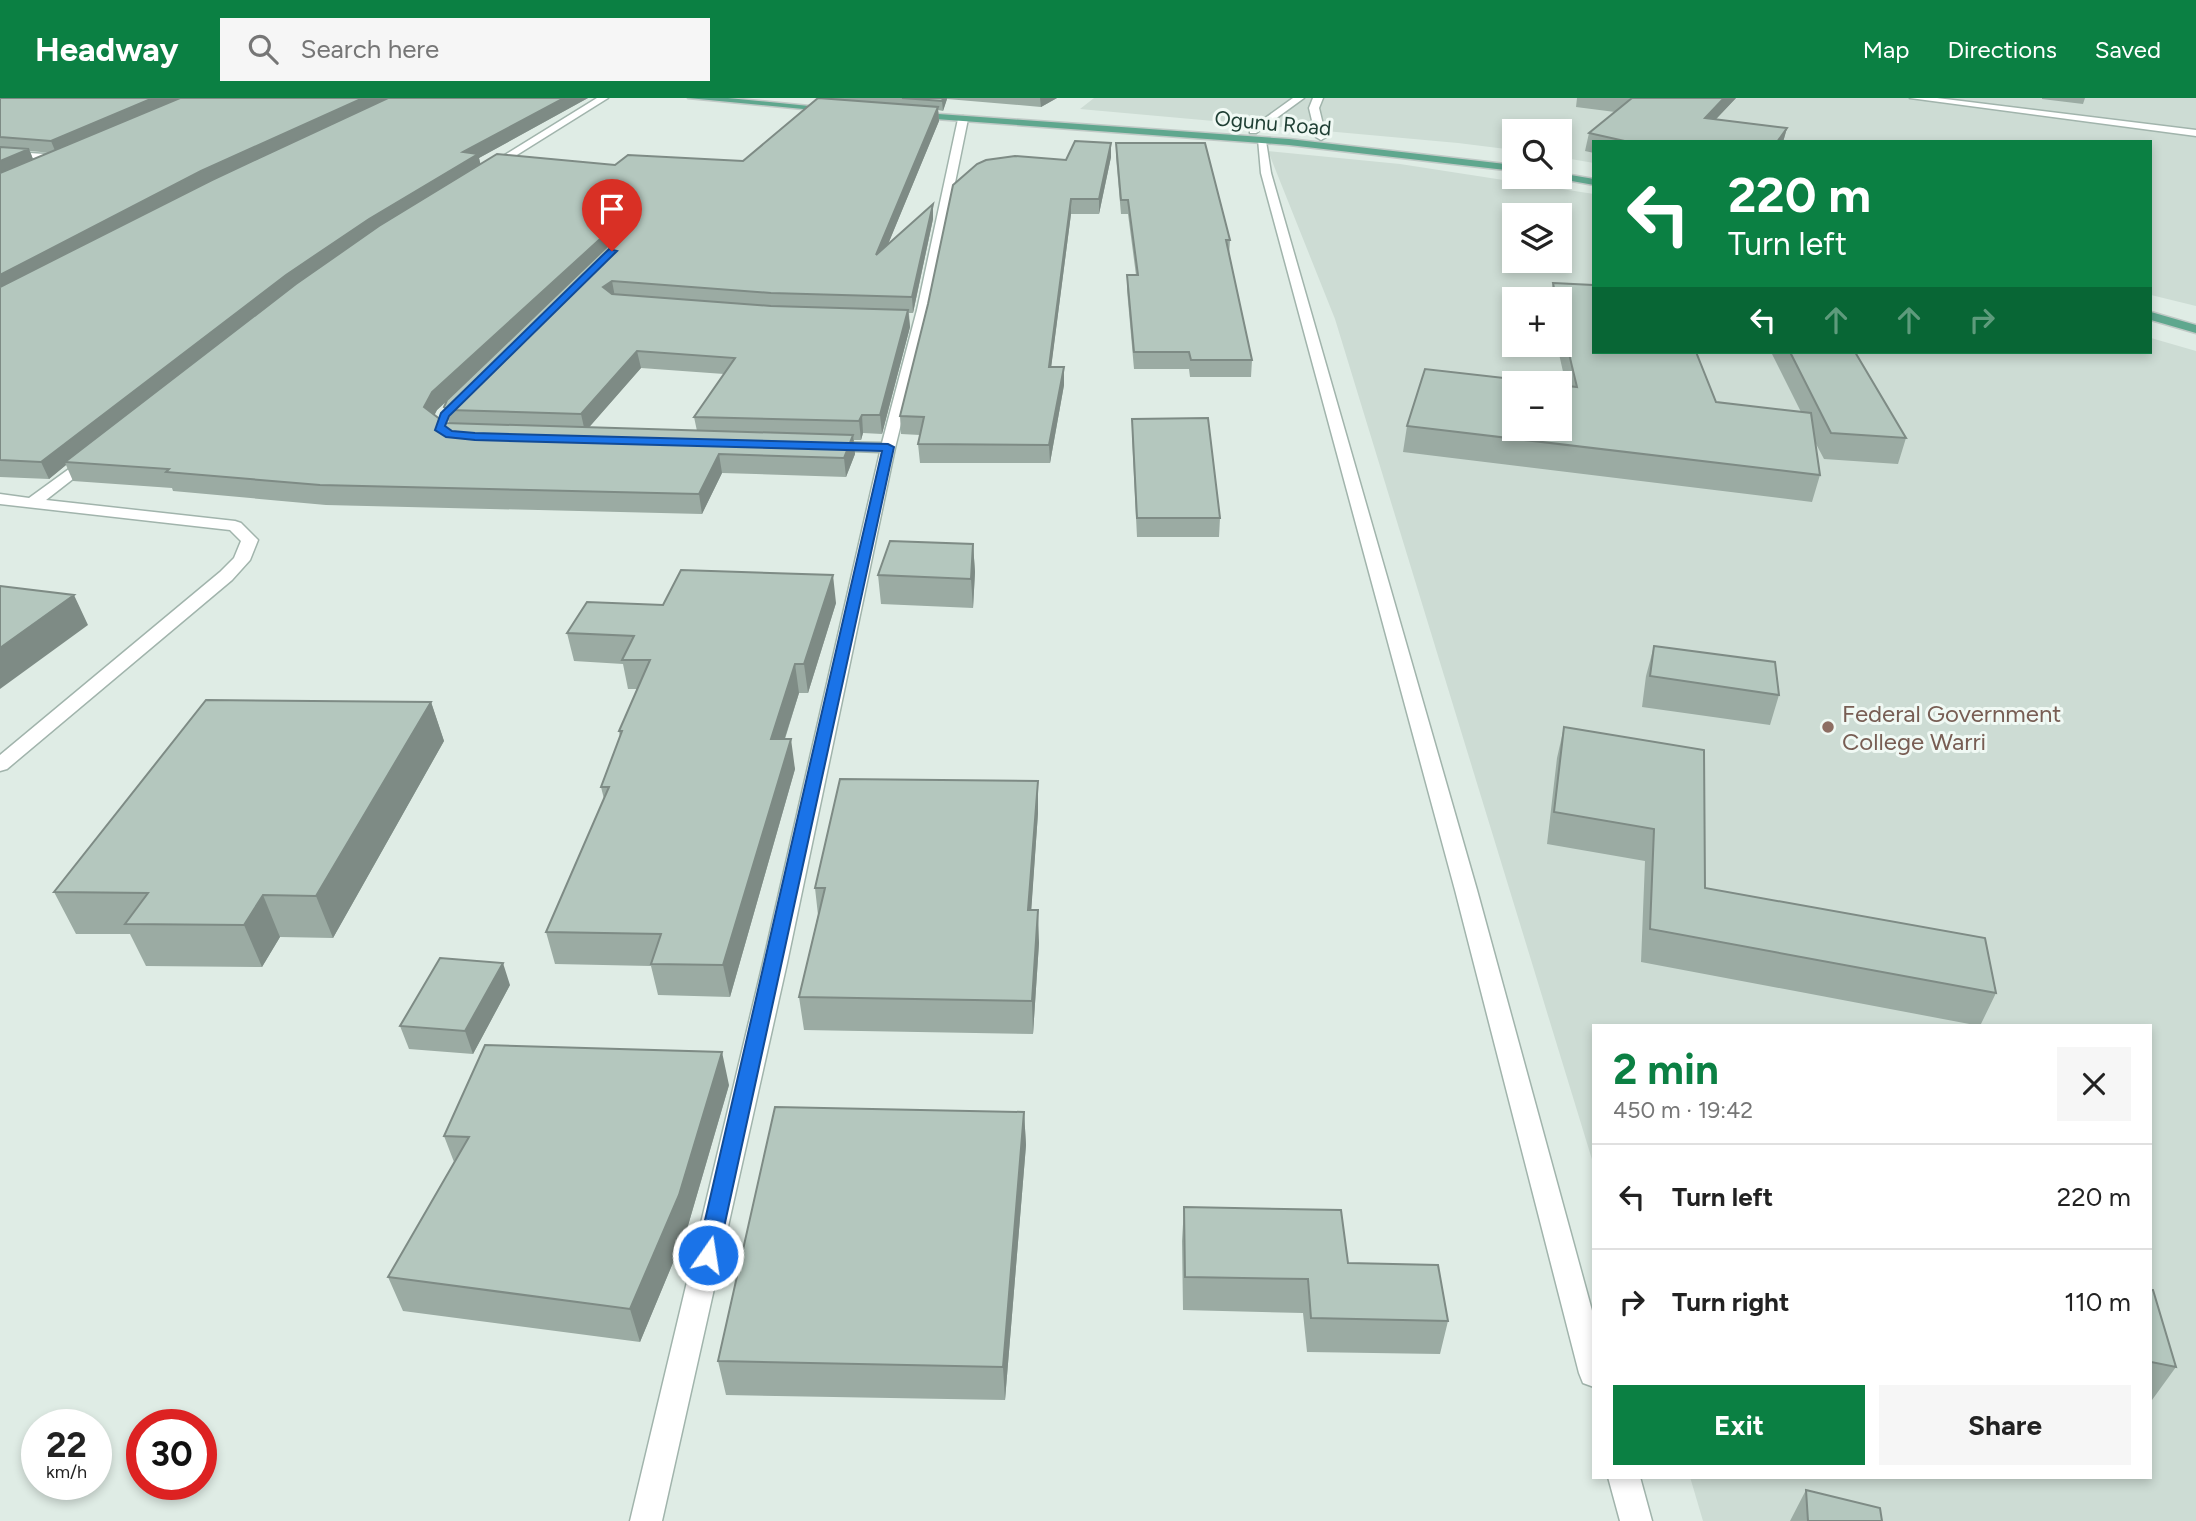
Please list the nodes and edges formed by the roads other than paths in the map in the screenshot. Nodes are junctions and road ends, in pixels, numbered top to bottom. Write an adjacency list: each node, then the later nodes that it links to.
1 (603, 98): 22 (street)
2 (693, 98): 9 (main road)
3 (797, 98): 8 (main road)
4 (1299, 98): 12 (street)
5 (1318, 98): 13 (street)
6 (1915, 98): 7 (street)
7 (1939, 99): 11 (street)
8 (840, 101)
9 (850, 110)
10 (963, 118): 12 (main road, Ogunu Road); 12 (main road, Ogunu Road); 30 (street)
11 (2196, 133)
12 (1257, 136): 13 (main road, Ogunu Road); 18 (main road, Ogunu Road); 35 (street)
13 (1321, 137): 16 (main road, Ogunu Road)
14 (70, 153): 17 (street)
15 (0, 154): 17 (street)
16 (1502, 157)
17 (59, 158): 19 (street)
18 (1502, 166)
19 (35, 168)
20 (1572, 168): 21 (main road)
21 (1592, 172)
22 (475, 175)
23 (1572, 178): 24 (main road)
24 (1592, 182)
25 (2152, 303): 26 (main road)
26 (2196, 315)
27 (2152, 316): 28 (main road)
28 (2196, 329)
29 (805, 445): 30 (street)
30 (888, 447): 37 (street)
31 (101, 450): 33 (street)
32 (0, 499): 33 (street)
33 (34, 501): 34 (street)
34 (0, 765)
35 (1592, 1365)
36 (1624, 1479): 38 (street)
37 (646, 1521)
38 (1636, 1521)

